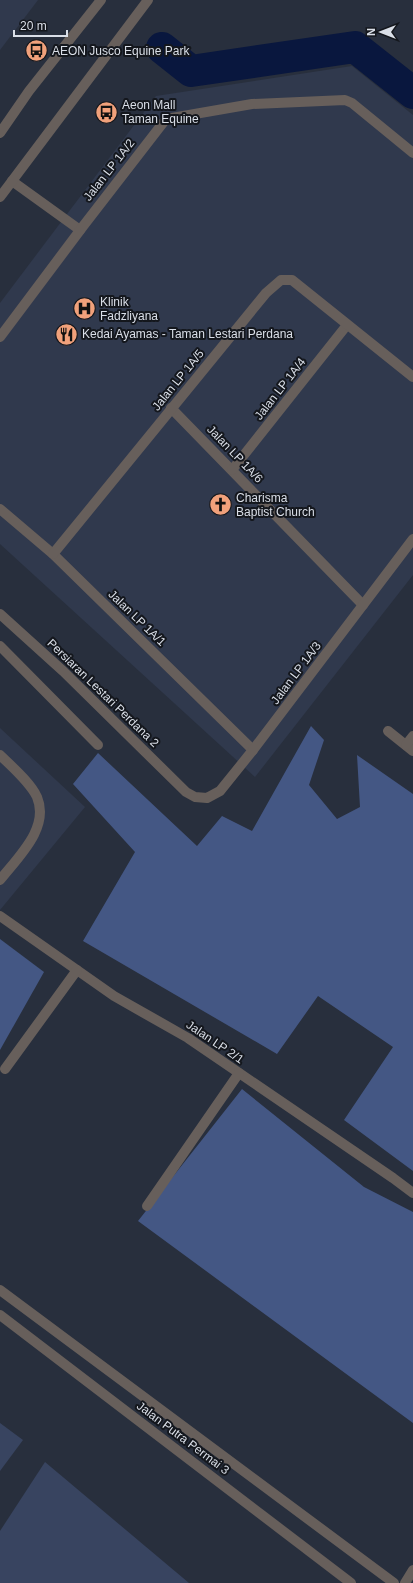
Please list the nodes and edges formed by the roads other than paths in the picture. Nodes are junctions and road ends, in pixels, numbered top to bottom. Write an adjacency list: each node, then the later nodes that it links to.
1 (101, 0): 3 (street)
2 (148, 0): 5 (street)
3 (0, 133)
4 (413, 153): 7 (street, Jalan LP 1A/2)
5 (12, 181): 6 (street); 7 (street)
6 (0, 198)
7 (80, 230): 9 (street, Jalan LP 1A/2)
8 (348, 325): 10 (street, Jalan LP 1A/5); 11 (street, Jalan LP 1A/5); 12 (street, Jalan LP 1A/4)
9 (0, 337)
10 (413, 377)
11 (172, 408): 12 (street, Jalan LP 1A/6); 15 (street, Jalan LP 1A/5)
12 (232, 470): 16 (street, Jalan LP 1A/6)
13 (0, 508): 15 (street, Jalan LP 1A/1)
14 (413, 539): 16 (street, Jalan LP 1A/3)
15 (53, 554): 23 (street, Jalan LP 1A/1)
16 (363, 605): 23 (street, Jalan LP 1A/3)
17 (0, 614): 25 (street, Persiaran Lestari Perdana 2)
18 (0, 646): 21 (street)
19 (388, 732): 22 (street)
20 (413, 736): 22 (street)
21 (98, 745)
22 (410, 748)
23 (254, 750): 25 (street, Jalan LP 1A/3)
24 (0, 755): 26 (street)
25 (186, 792)
26 (0, 880)
27 (0, 916): 28 (street, Jalan LP 2/1)
28 (77, 970): 29 (street); 30 (street, Jalan LP 2/1)
29 (5, 1069)
30 (239, 1073): 31 (street, Jalan LP 2/1); 32 (street)
31 (413, 1193)
32 (147, 1206)
33 (0, 1290): 37 (street)
34 (0, 1315): 36 (street, Jalan Putra Permai 3)
35 (413, 1570): 38 (street)
36 (351, 1583)
37 (394, 1583)
38 (405, 1583)

